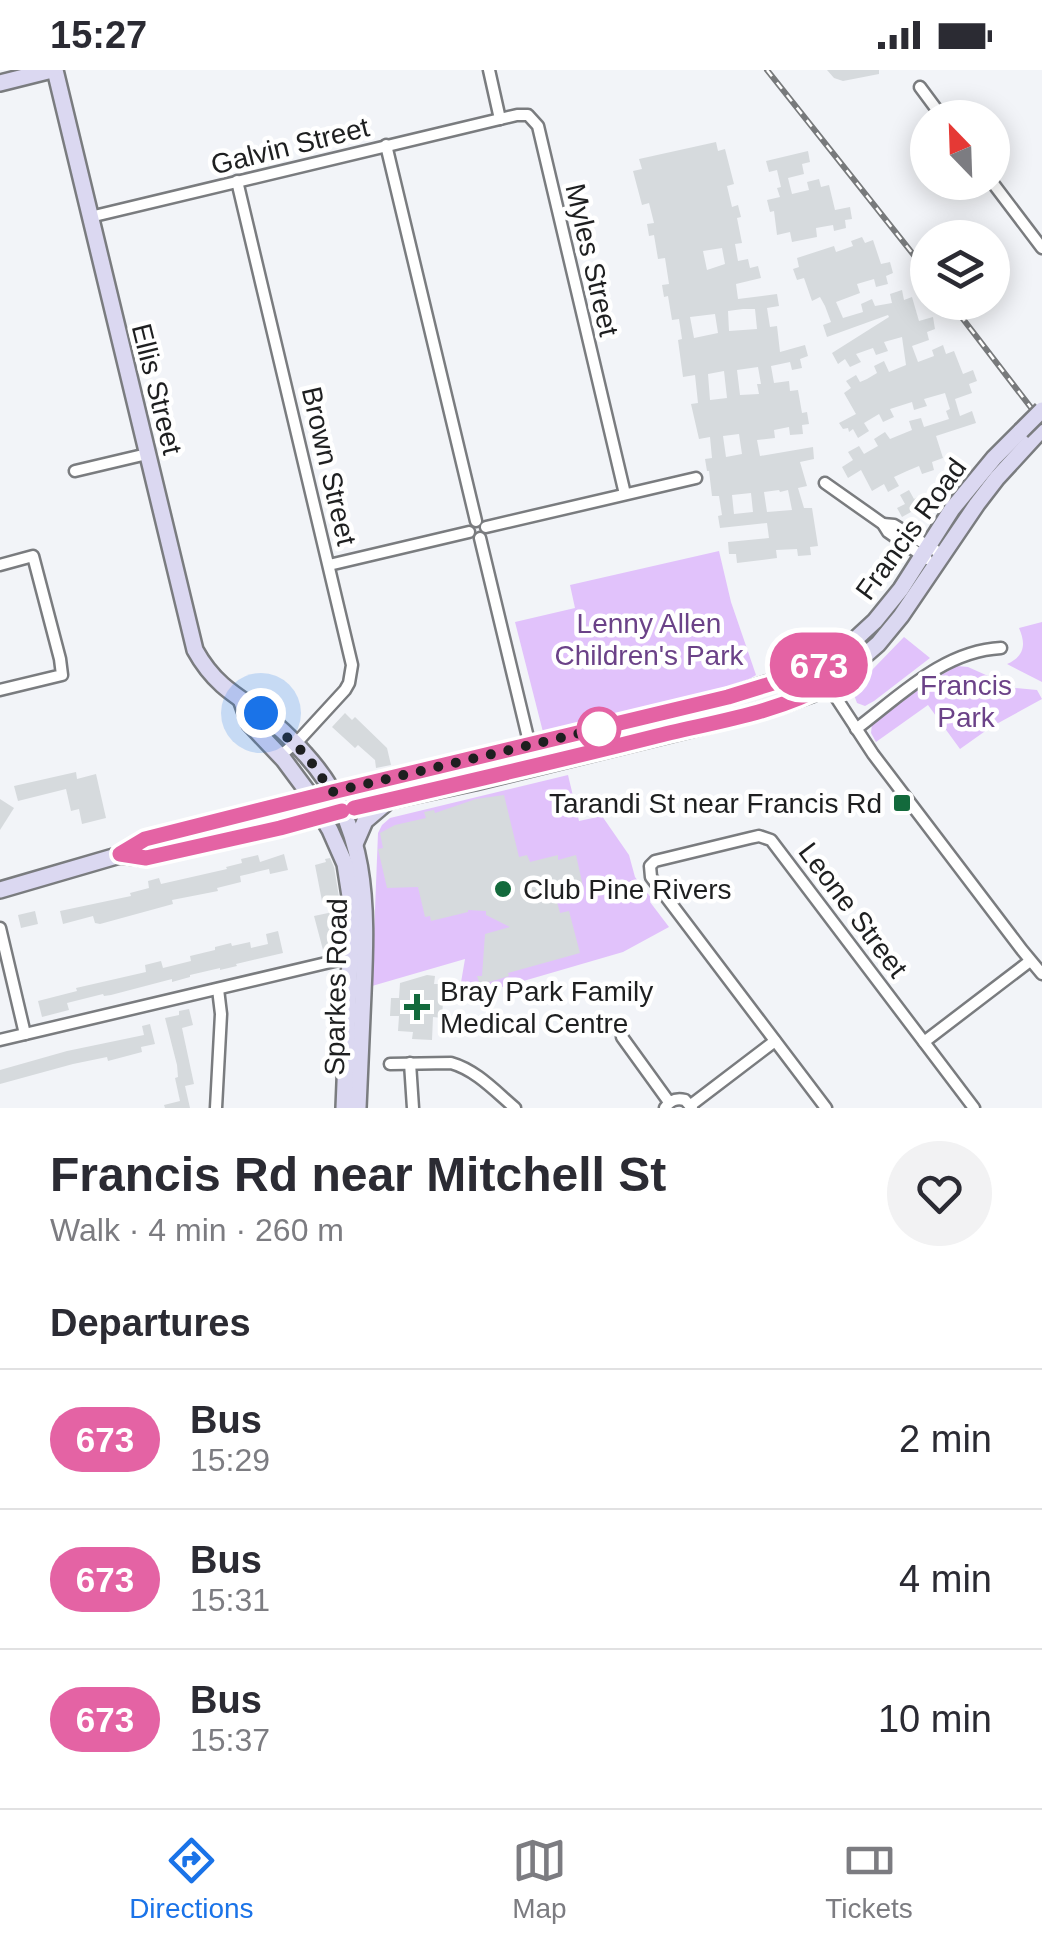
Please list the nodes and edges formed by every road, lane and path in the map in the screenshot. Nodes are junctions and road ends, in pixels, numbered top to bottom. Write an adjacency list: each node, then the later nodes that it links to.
1 (53, 70): 3 (main road); 10 (main road, Ellis Street)
2 (490, 70): 6 (street)
3 (0, 82)
4 (920, 88): 5 (street)
5 (929, 100)
6 (500, 118): 7 (street, Galvin Street); 19 (street, Myles Street)
7 (386, 146): 8 (street, Galvin Street); 20 (street)
8 (238, 182): 10 (street, Galvin Street); 24 (street, Brown Street)
9 (1006, 200): 11 (street)
10 (90, 218): 15 (main road, Ellis Street)
11 (1042, 248)
12 (1042, 410): 14 (main road, Francis Road, bridge)
13 (1042, 429): 14 (main road, Francis Road)
14 (1025, 436): 21 (main road, Francis Road); 22 (main road, Francis Road)
15 (146, 454): 16 (street); 29 (main road, Ellis Street)
16 (74, 472)
17 (696, 478): 19 (street)
18 (825, 483): 21 (street)
19 (625, 494): 20 (street)
20 (478, 530): 24 (street); 32 (street)
21 (924, 550): 22 (street); 26 (main road, Francis Road)
22 (940, 560): 27 (main road, Francis Road)
23 (0, 565): 28 (street)
24 (329, 565): 31 (street, Brown Street)
25 (1000, 648): 30 (street)
26 (819, 664): 27 (street); 32 (main road, Francis Road)
27 (828, 684): 30 (street); 36 (main road, Francis Road)
28 (0, 690)
29 (242, 702): 31 (main road, Ellis Street); 33 (main road, Ellis Street)
30 (856, 728): 44 (street)
31 (295, 744): 33 (street); 34 (main road, Ellis Street)
32 (530, 746): 34 (main road, Francis Road)
33 (280, 756): 35 (main road, Ellis Street)
34 (332, 792): 35 (main road, Francis Road); 37 (main road, Ellis Street)
35 (310, 797): 38 (main road, Ellis Street); 40 (main road, Francis Road)
36 (393, 799): 37 (main road, Francis Road); 39 (main road)
37 (342, 811): 38 (main road, Francis Road); 39 (main road, Sparkes Road)
38 (321, 816): 40 (main road, Francis Road); 43 (main road, Sparkes Road)
39 (355, 844): 58 (main road, Sparkes Road)
40 (120, 854): 41 (main road, Francis Road)
41 (0, 890)
42 (0, 928): 47 (street)
43 (350, 952): 46 (street); 57 (main road, Sparkes Road)
44 (1030, 961): 45 (street); 51 (street)
45 (1042, 974)
46 (218, 988): 47 (street); 56 (street)
47 (25, 1034): 49 (street)
48 (622, 1037): 54 (street)
49 (0, 1040)
50 (776, 1041): 51 (street, Leone Street); 55 (street); 61 (street)
51 (924, 1042): 62 (street, Leone Street)
52 (410, 1063): 53 (street); 59 (street); 60 (street)
53 (390, 1064)
54 (667, 1105): 55 (street)
55 (691, 1107)
56 (216, 1108)
57 (344, 1108)
58 (358, 1108)
59 (413, 1108)
60 (514, 1108)
61 (826, 1108)
62 (974, 1108)

